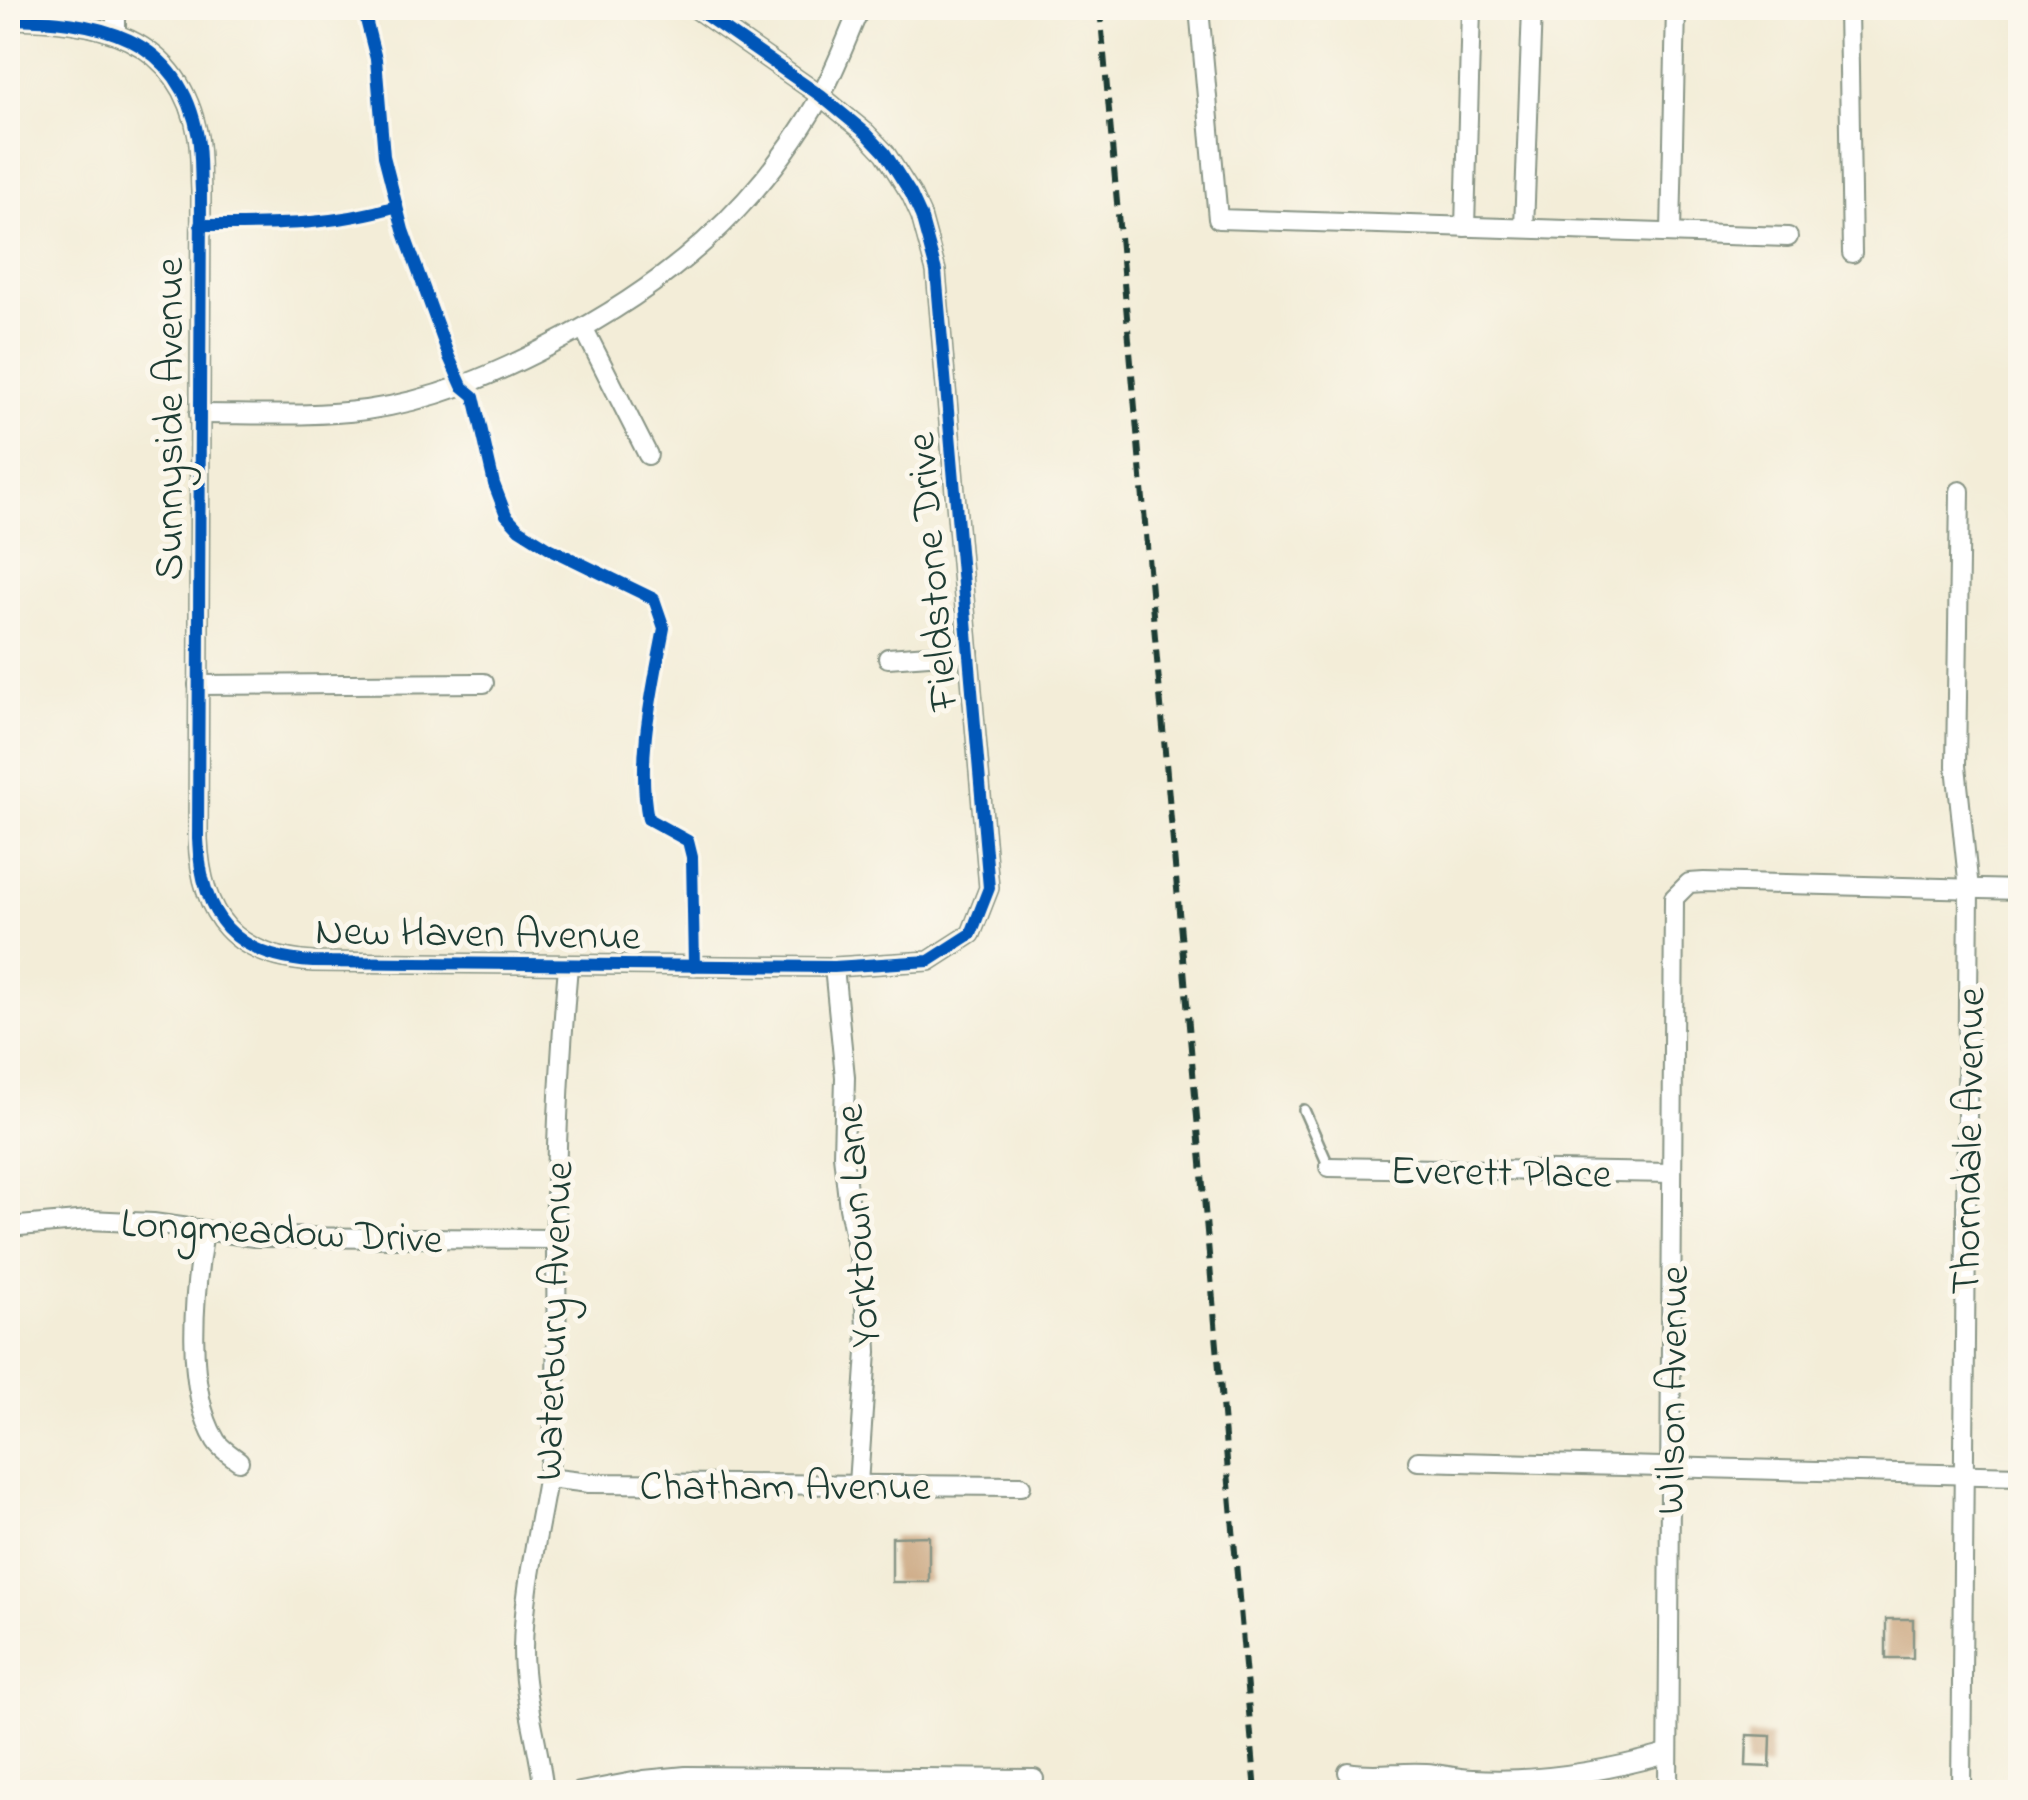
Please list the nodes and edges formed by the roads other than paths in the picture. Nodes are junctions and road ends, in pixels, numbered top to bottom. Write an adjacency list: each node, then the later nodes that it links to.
1 (116, 8): 10 (street)
2 (695, 8): 11 (street, Fieldstone Drive)
3 (860, 8): 11 (street)
4 (1198, 8): 12 (street)
5 (1471, 8): 12 (street)
6 (1532, 8): 13 (street)
7 (1676, 8): 14 (street)
8 (1848, 8): 16 (street)
9 (8, 19): 10 (street)
10 (116, 32): 18 (street, Sunnyside Avenue)
11 (821, 96): 17 (street); 21 (street, Fieldstone Drive)
12 (1465, 227): 13 (street)
13 (1524, 228): 14 (street)
14 (1671, 233): 15 (street)
15 (1788, 238)
16 (1852, 253)
17 (584, 329): 18 (street); 19 (street)
18 (199, 414): 24 (street, Sunnyside Avenue)
19 (648, 454)
20 (1960, 491): 26 (street, Thorndale Avenue)
21 (969, 652): 22 (street); 29 (street, Fieldstone Drive)
22 (888, 658)
23 (484, 684): 24 (street)
24 (198, 685): 25 (street, Sunnyside Avenue)
25 (198, 839): 28 (street, New Haven Avenue)
26 (1968, 889): 27 (street, Wilson Avenue); 32 (street, Wilson Avenue); 39 (street, Thorndale Avenue)
27 (2020, 890)
28 (568, 966): 29 (street, New Haven Avenue); 35 (street, Waterbury Avenue)
29 (834, 968): 42 (street, Yorktown Lane)
30 (1304, 1110): 31 (lane)
31 (1329, 1167): 32 (street, Everett Place)
32 (1672, 1173): 38 (street, Wilson Avenue)
33 (8, 1227): 34 (street, Longmeadow Drive)
34 (204, 1232): 35 (street, Longmeadow Drive); 36 (street)
35 (556, 1239): 41 (street, Waterbury Avenue)
36 (239, 1461)
37 (1418, 1461): 38 (street)
38 (1670, 1468): 39 (street); 44 (street, Wilson Avenue)
39 (1963, 1475): 40 (street); 50 (street, Thorndale Avenue)
40 (2020, 1476)
41 (548, 1478): 42 (street, Chatham Avenue); 47 (street, Waterbury Avenue)
42 (858, 1484): 43 (street, Chatham Avenue)
43 (1022, 1486)
44 (1667, 1754): 45 (street); 49 (street, Wilson Avenue)
45 (1348, 1772)
46 (1034, 1779): 48 (street)
47 (544, 1792)
48 (580, 1792)
49 (1668, 1792)
50 (1961, 1792)

